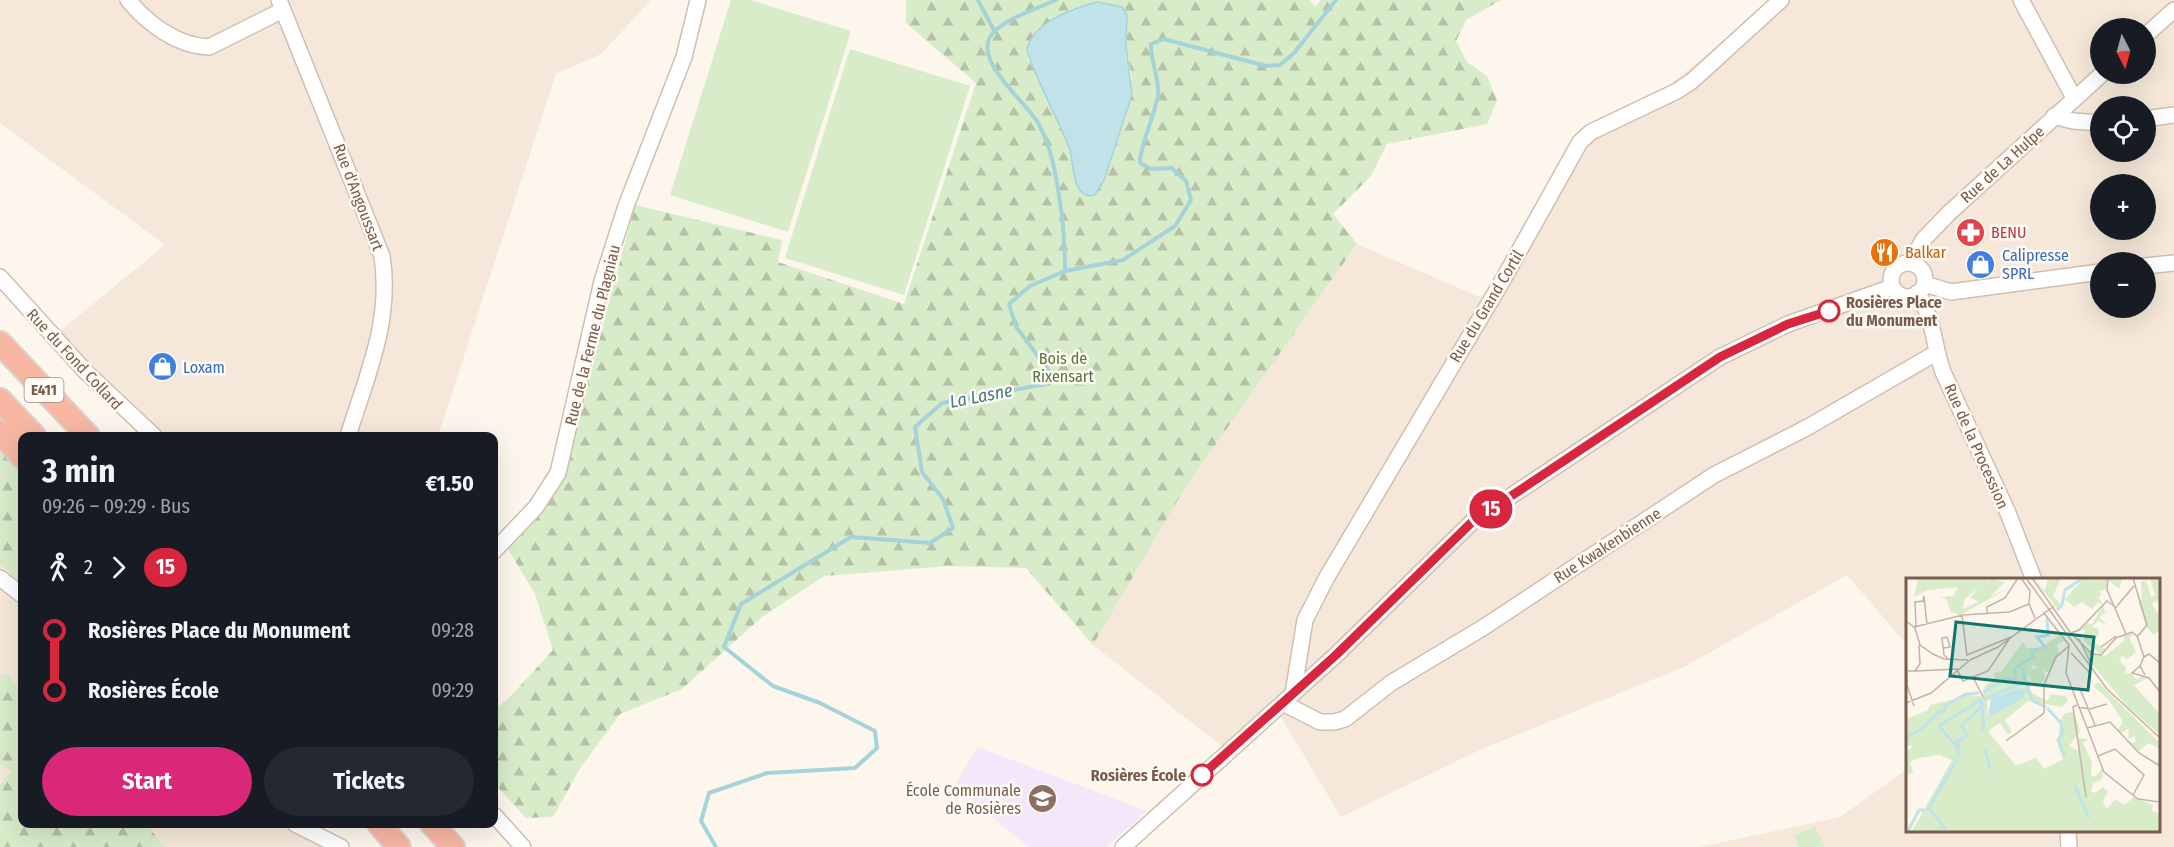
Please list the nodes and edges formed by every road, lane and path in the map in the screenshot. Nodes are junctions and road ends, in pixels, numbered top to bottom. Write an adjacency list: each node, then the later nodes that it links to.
1 (128, 0): 5 (street)
2 (698, 0): 32 (street, Rue de la Ferme du Plagniau)
3 (1782, 0): 36 (street, Rue du Grand Cortil)
4 (2021, 0): 9 (street)
5 (281, 5): 30 (street, Rue d'Angoussart)
6 (2174, 10): 7 (street)
7 (2156, 26)
8 (2090, 84): 9 (street, Rue de La Hulpe)
9 (2074, 98): 11 (street, Rue de La Hulpe)
10 (2174, 115): 12 (street)
11 (2054, 116): 13 (street); 14 (street, Rue de La Hulpe)
12 (2156, 117)
13 (2090, 123)
14 (1911, 263): 19 (street); 20 (street)
15 (2174, 263): 16 (street)
16 (2156, 265)
17 (2090, 273): 21 (street)
18 (0, 277): 29 (street, Rue du Fond Collard)
19 (1892, 287): 20 (street); 36 (street)
20 (1921, 288): 21 (street); 22 (street, Rue de la Procession)
21 (1951, 292): 22 (street)
22 (1928, 310): 24 (street, Rue de la Procession)
23 (0, 344): 28 (highway, E411)
24 (1936, 353): 34 (street, Rue de la Procession); 36 (street, Rue Kwakenbienne)
25 (0, 400): 27 (highway, E411)
26 (0, 432): 31 (highway)
27 (30, 432)
28 (84, 432)
29 (150, 432)
30 (349, 432)
31 (18, 452)
32 (498, 547)
33 (0, 578): 35 (street)
34 (2033, 578)
35 (18, 592)
36 (1288, 698): 46 (street)
37 (498, 819): 45 (street)
38 (303, 828): 42 (street)
39 (382, 828): 43 (highway)
40 (436, 828): 44 (highway)
41 (2068, 832): 47 (street)
42 (341, 847)
43 (399, 847)
44 (453, 847)
45 (523, 847)
46 (1123, 847)
47 (2069, 847)

